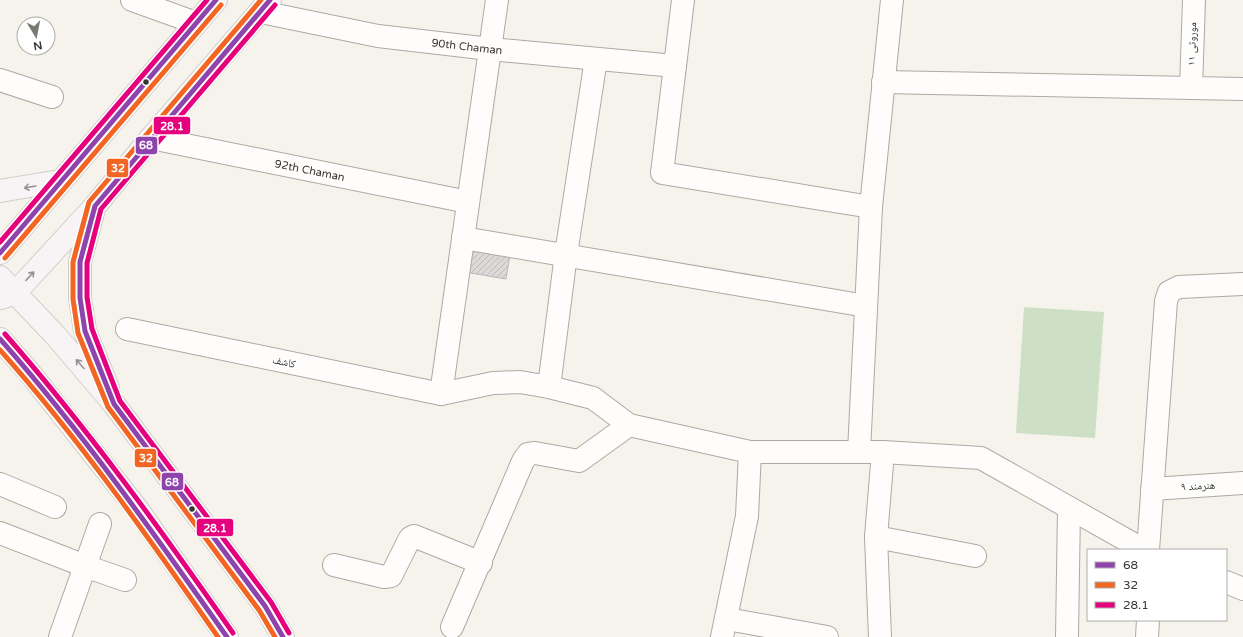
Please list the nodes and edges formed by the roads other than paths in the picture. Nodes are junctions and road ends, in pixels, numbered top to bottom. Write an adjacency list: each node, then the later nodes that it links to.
1 (132, 0): 8 (street)
2 (216, 0): 8 (main road)
3 (497, 0): 9 (street)
4 (683, 0): 11 (street)
5 (892, 0): 13 (street)
6 (1194, 0): 14 (street, موروثی ۱۱)
7 (265, 6): 9 (street, 90th Chaman); 17 (main road)
8 (196, 23): 18 (main road)
9 (490, 49): 10 (street, 90th Chaman); 20 (street)
10 (596, 59): 11 (street, 90th Chaman); 25 (street)
11 (676, 66): 22 (street)
12 (0, 80): 16 (street)
13 (883, 82): 14 (street); 22 (street)
14 (1191, 88): 15 (street)
15 (1243, 89)
16 (52, 97)
17 (151, 138): 20 (street, 92th Chaman); 21 (main road)
18 (60, 181): 19 (main road, one-way to 19); 24 (main road)
19 (0, 191)
20 (468, 202): 23 (street)
21 (95, 206): 28 (main road, one-way to 21); 34 (main road)
22 (871, 207): 29 (street)
23 (463, 238): 25 (street); 33 (street)
24 (0, 253)
25 (566, 254): 29 (street); 32 (street)
26 (0, 277): 28 (main road)
27 (1243, 284): 41 (street)
28 (8, 296): 34 (main road, one-way to 28)
29 (866, 306): 37 (street)
30 (127, 329): 33 (street, کاشف)
31 (0, 339): 60 (main road)
32 (549, 387): 33 (street); 35 (street)
33 (441, 394)
34 (114, 404): 61 (main road)
35 (629, 425): 36 (street); 50 (street)
36 (750, 452): 37 (street); 58 (street)
37 (859, 452): 38 (street)
38 (883, 452): 43 (street); 46 (street)
39 (1243, 483): 41 (street, هنرمند ۹)
40 (0, 484): 42 (street)
41 (1152, 488): 48 (street)
42 (55, 507)
43 (1069, 508): 47 (street); 64 (street)
44 (100, 524): 51 (street)
45 (0, 533): 51 (street)
46 (876, 537): 49 (street); 63 (street)
47 (1142, 549)
48 (1148, 549)
49 (975, 556)
50 (481, 563): 52 (street); 57 (street)
51 (84, 566): 53 (street); 59 (street)
52 (334, 566)
53 (125, 580)
54 (1227, 582): 55 (street)
55 (1243, 589)
56 (1148, 621): 65 (street)
57 (452, 627)
58 (725, 628): 62 (street)
59 (60, 637)
60 (227, 637)
61 (283, 637)
62 (827, 637)
63 (880, 637)
64 (1067, 637)
65 (1148, 637)

